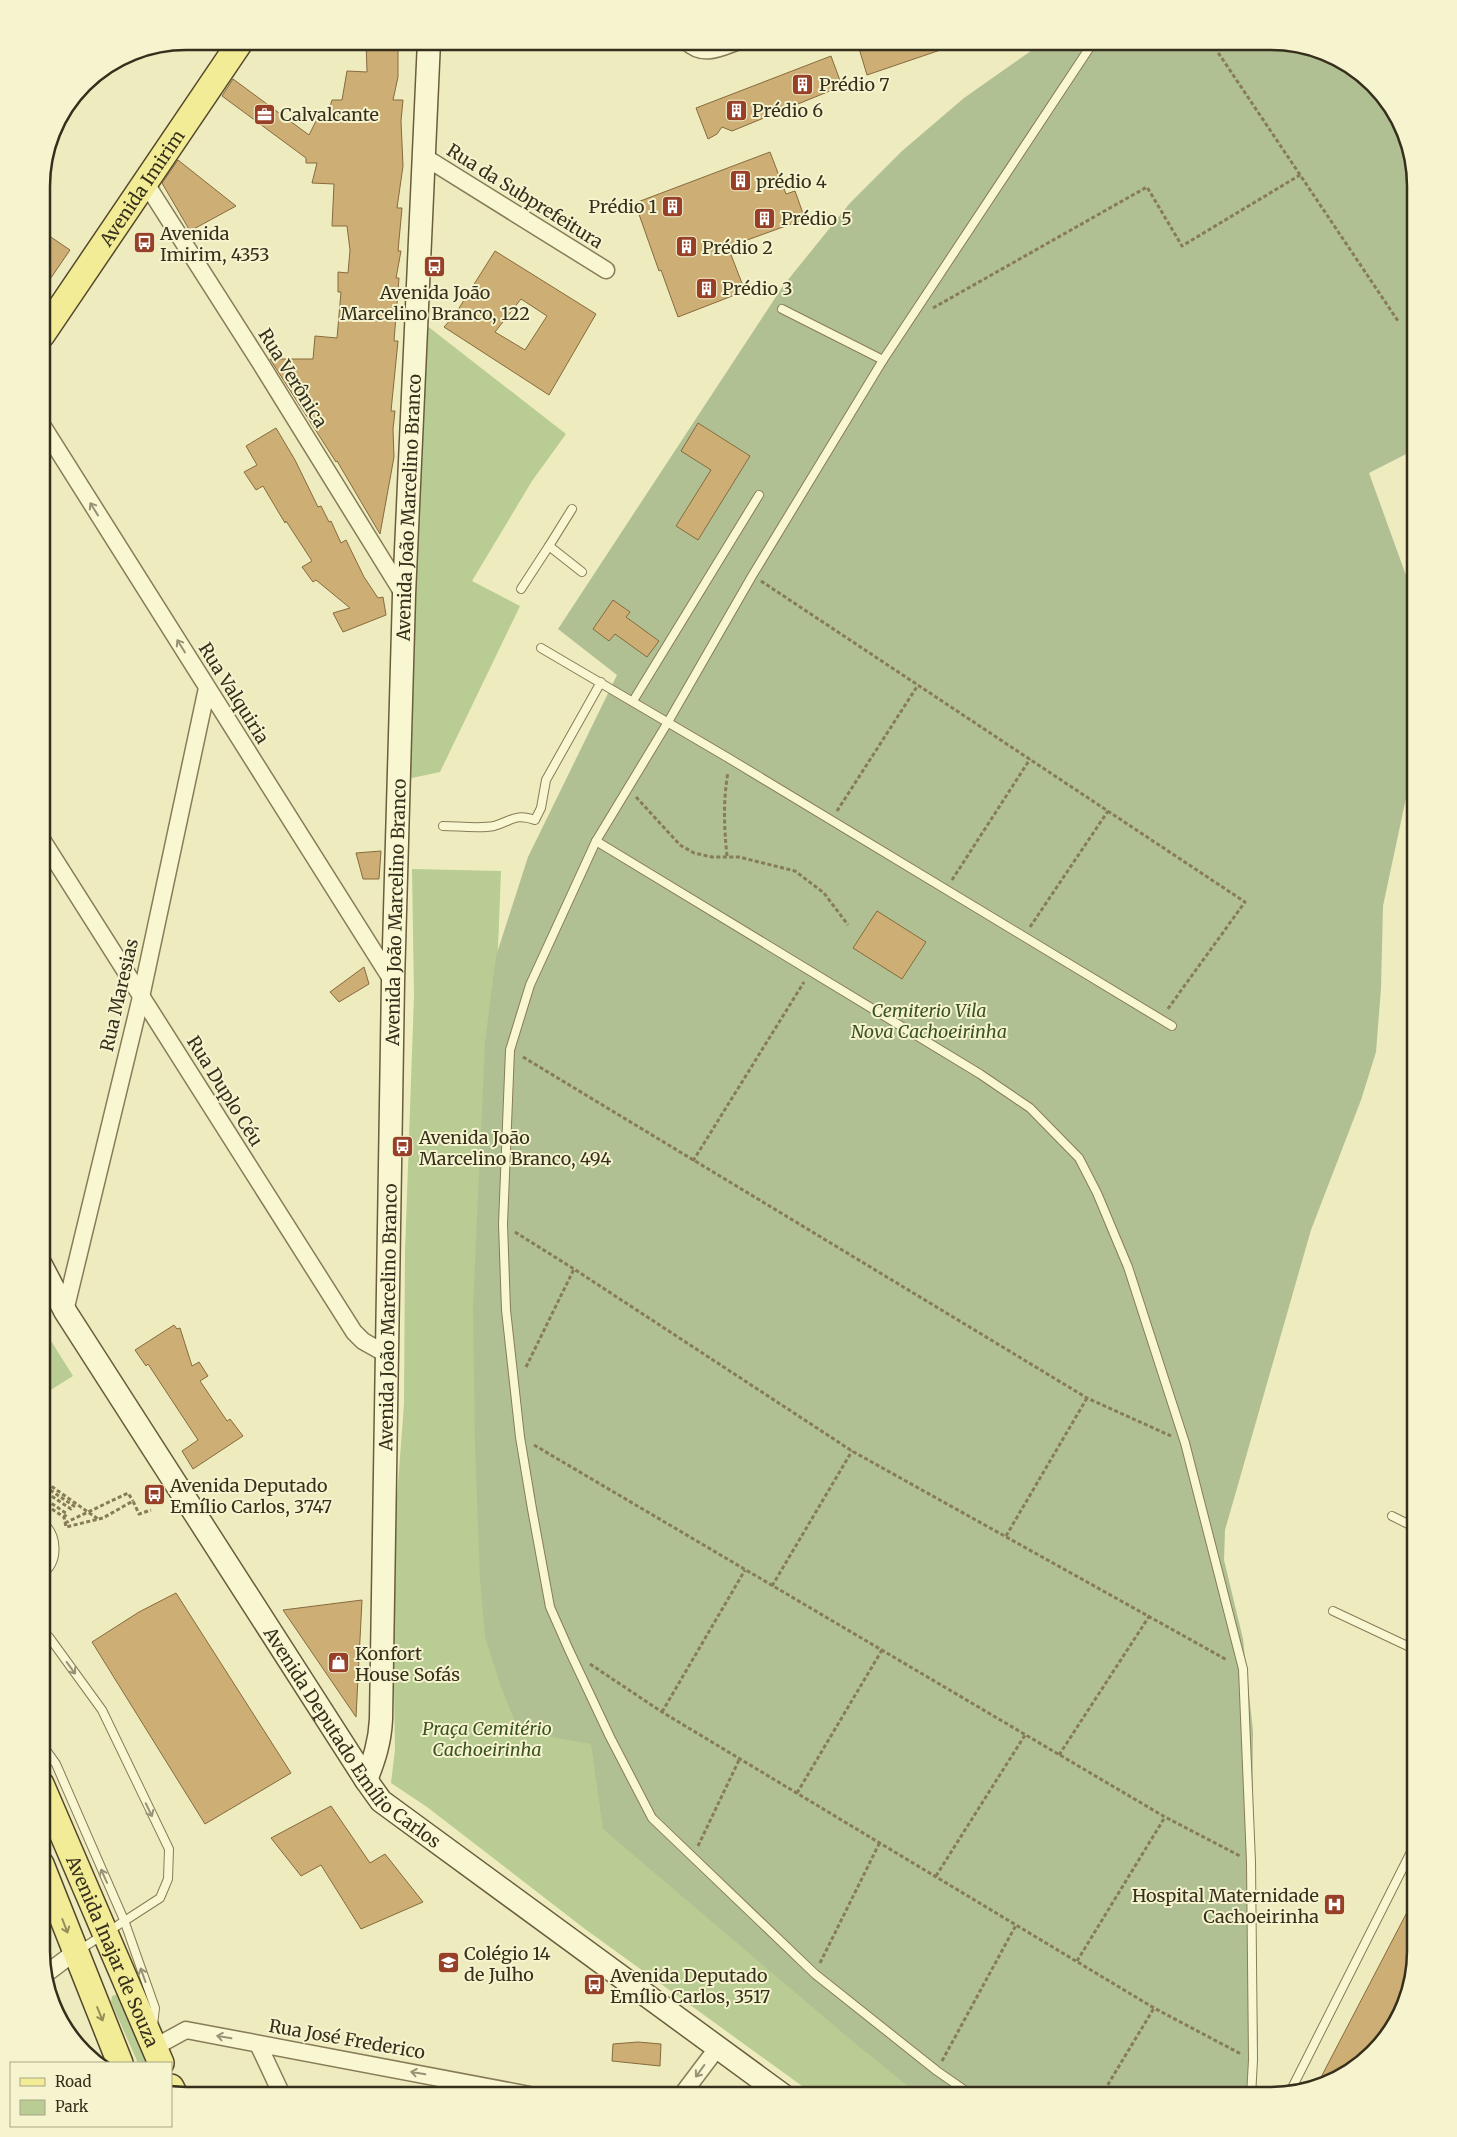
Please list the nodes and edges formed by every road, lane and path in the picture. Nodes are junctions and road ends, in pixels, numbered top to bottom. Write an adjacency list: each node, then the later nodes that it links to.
1 (235, 50): 9 (main road, Avenida Imirim)
2 (429, 50): 7 (street, Avenida João Marcelino Branco)
3 (700, 50): 4 (street)
4 (715, 50)
5 (1089, 50): 14 (lane)
6 (1216, 50): 8 (path)
7 (423, 156): 10 (street, Rua da Subprefeitura); 23 (street, Avenida João Marcelino Branco)
8 (1300, 175): 13 (path); 14 (path)
9 (145, 182): 12 (main road, Avenida Imirim); 23 (street, Rua Verônica)
10 (606, 270)
11 (782, 309): 15 (lane)
12 (50, 316)
13 (1398, 321)
14 (910, 322): 15 (lane)
15 (883, 360): 21 (lane)
16 (50, 437): 27 (street, Rua Valquiria, one-way to 16)
17 (759, 495): 28 (lane)
18 (572, 509): 19 (lane)
19 (549, 546): 20 (lane); 22 (lane)
20 (582, 572)
21 (752, 576): 26 (path); 29 (lane)
22 (521, 589)
23 (404, 596): 43 (street, Avenida João Marcelino Branco)
24 (541, 648): 25 (lane)
25 (601, 682): 28 (lane); 35 (lane)
26 (918, 685): 31 (path); 34 (path)
27 (206, 688): 43 (street, Rua Valquiria); 44 (street, Rua Maresias)
28 (633, 701): 29 (lane)
29 (668, 722): 30 (lane); 32 (lane)
30 (730, 758): 34 (lane); 38 (path)
31 (1030, 759): 33 (path); 39 (path)
32 (628, 787): 36 (lane); 38 (path)
33 (1108, 811): 41 (path); 45 (path)
34 (831, 820): 39 (lane)
35 (443, 826)
36 (596, 841): 42 (lane); 47 (lane)
37 (50, 852): 44 (street, Rua Duplo Céu)
38 (727, 856): 40 (path)
39 (946, 889): 41 (lane)
40 (848, 925)
41 (1024, 936): 45 (lane)
42 (811, 970): 48 (path); 57 (lane)
43 (393, 982): 53 (street, Avenida João Marcelino Branco)
44 (141, 997): 52 (street, Rua Maresias); 53 (street, Rua Duplo Céu)
45 (1160, 1019): 46 (lane)
46 (1172, 1026)
47 (510, 1050): 48 (path); 49 (lane)
48 (693, 1161): 55 (path)
49 (503, 1224): 50 (path); 54 (lane)
50 (574, 1268): 54 (path); 58 (path)
51 (50, 1282): 52 (street, Avenida Deputado Emílio Carlos)
52 (65, 1311): 88 (street, Avenida Deputado Emílio Carlos)
53 (386, 1354): 88 (street, Avenida João Marcelino Branco)
54 (515, 1387): 56 (lane)
55 (1087, 1398): 57 (path); 72 (path)
56 (520, 1437): 74 (path); 80 (lane)
57 (1185, 1443): 82 (lane)
58 (852, 1451): 72 (path); 75 (path)
59 (50, 1485): 68 (path, bridge)
60 (50, 1490): 61 (path, bridge)
61 (50, 1495)
62 (133, 1501): 65 (path); 68 (path); 69 (path)
63 (50, 1502): 67 (path)
64 (50, 1508): 67 (path)
65 (151, 1510)
66 (1392, 1516): 70 (lane)
67 (64, 1517): 69 (path)
68 (98, 1519): 69 (path)
69 (65, 1523)
70 (1407, 1524)
71 (50, 1530): 73 (lane)
72 (1006, 1536): 77 (path)
73 (50, 1565)
74 (745, 1570): 75 (path); 83 (path)
75 (772, 1586): 81 (path)
76 (1333, 1611): 79 (lane)
77 (1150, 1615): 82 (path); 85 (path)
78 (50, 1638): 99 (lane, one-way to 99)
79 (1407, 1646)
80 (569, 1650): 83 (path); 93 (lane)
81 (882, 1650): 84 (path); 89 (path)
82 (1243, 1669): 95 (lane)
83 (662, 1712): 87 (path)
84 (1026, 1735): 85 (path); 96 (path)
85 (1059, 1755): 91 (path)
86 (50, 1756): 99 (lane, one-way to 86)
87 (740, 1758): 89 (path); 93 (path)
88 (366, 1780): 106 (street, Avenida Deputado Emílio Carlos)
89 (797, 1793): 92 (path)
90 (50, 1801): 99 (main road, Avenida Inajar de Souza)
91 (1165, 1817): 95 (path); 101 (path)
92 (880, 1842): 96 (path); 103 (path)
93 (692, 1857): 103 (lane)
94 (1407, 1860): 111 (lane)
95 (1251, 1862): 108 (lane)
96 (936, 1876): 98 (path)
97 (50, 1887): 100 (main road, Avenida Inajar de Souza, one-way to 100)
98 (1016, 1924): 101 (path); 110 (path)
99 (115, 1926): 100 (lane); 107 (main road, Avenida Inajar de Souza, one-way to 99)
100 (75, 1952): 102 (street); 109 (main road, Avenida Inajar de Souza, one-way to 109)
101 (1077, 1962): 104 (path)
102 (51, 1970)
103 (815, 1974): 110 (lane)
104 (1154, 2008): 108 (path); 117 (path)
105 (258, 2044): 107 (street, Rua José Frederico, one-way to 107); 112 (street); 113 (street, Rua José Frederico, one-way to 105)
106 (718, 2047): 114 (street, one-way to 114); 115 (street, Avenida Deputado Emílio Carlos)
107 (156, 2050)
108 (1252, 2060): 118 (lane)
109 (120, 2062)
110 (937, 2071): 116 (lane)
111 (1294, 2085)
112 (278, 2087)
113 (475, 2087)
114 (688, 2087)
115 (772, 2087)
116 (960, 2087)
117 (1106, 2087)
118 (1251, 2087)

